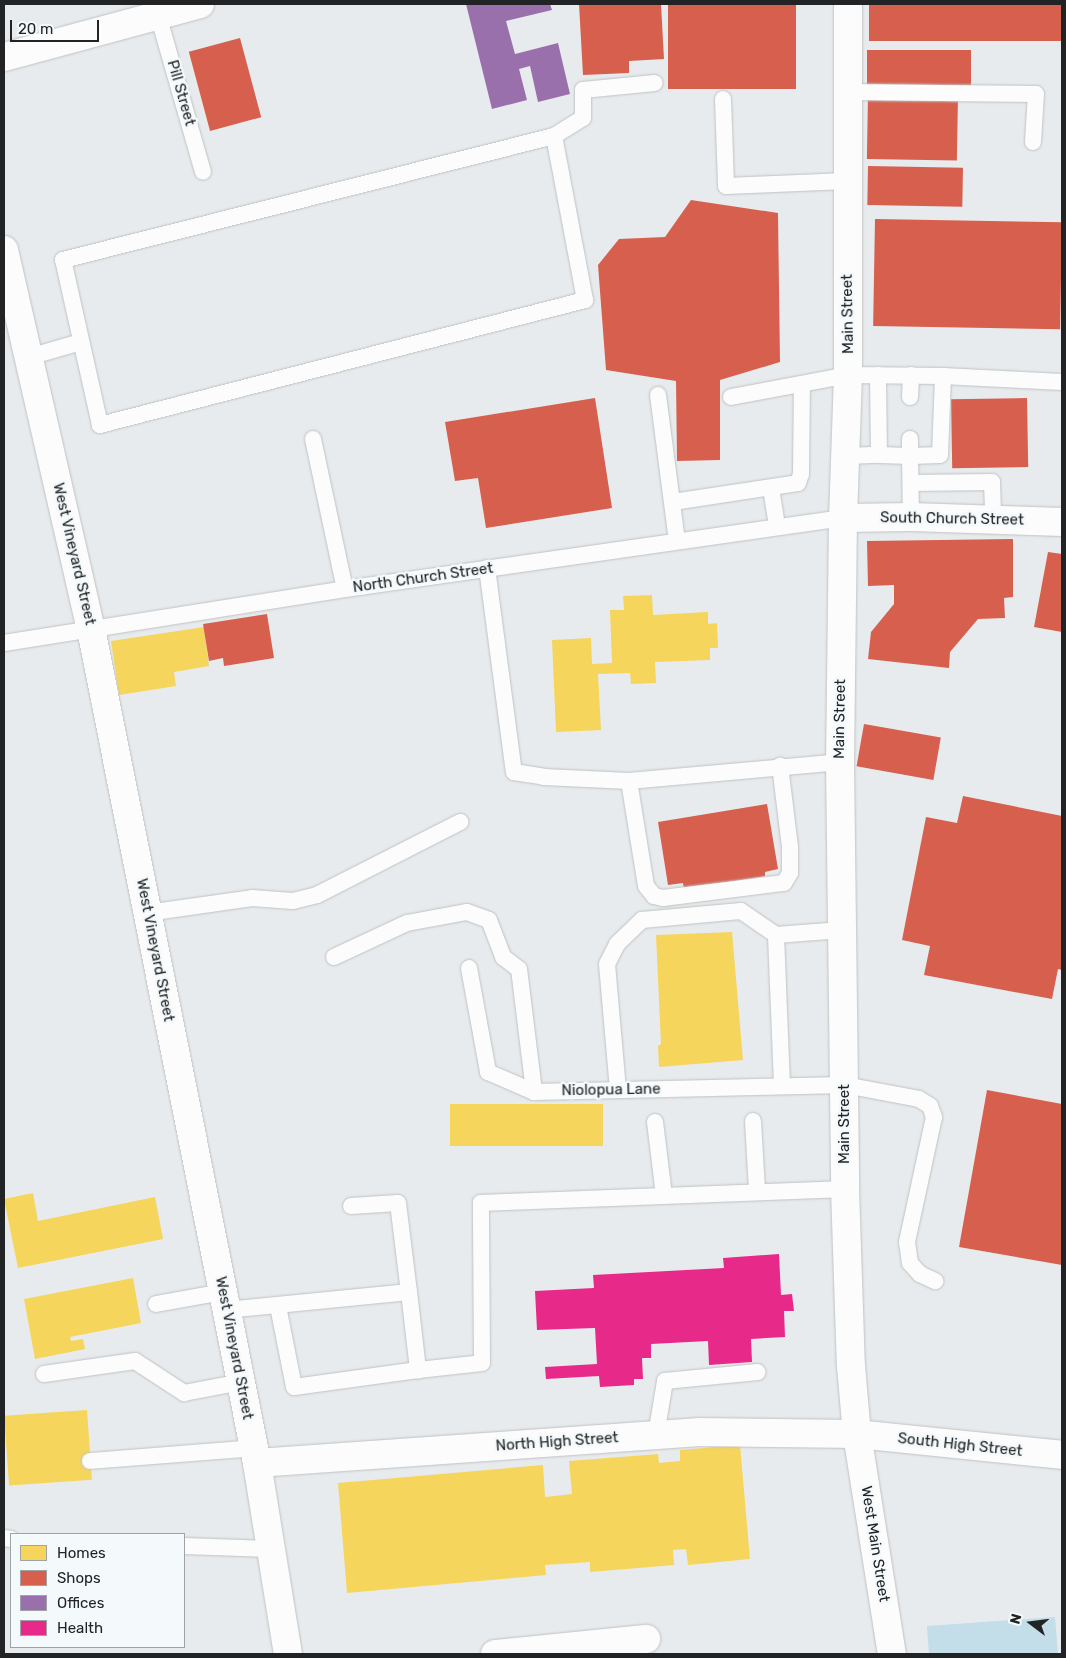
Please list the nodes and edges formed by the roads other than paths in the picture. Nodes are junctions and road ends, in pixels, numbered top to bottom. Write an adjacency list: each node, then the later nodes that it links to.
1 (200, 4): 3 (street)
2 (848, 4): 6 (street, Main Street)
3 (158, 15): 4 (street); 10 (lane, Pill Street)
4 (4, 57)
5 (656, 83): 8 (lane)
6 (847, 92): 9 (lane); 11 (street, Main Street)
7 (722, 99): 11 (lane)
8 (554, 136): 13 (lane); 13 (lane)
9 (1033, 142)
10 (203, 172)
11 (847, 181): 15 (street, Main Street)
12 (4, 250): 14 (street, West Vineyard Street)
13 (81, 342): 14 (lane)
14 (29, 356): 40 (street, West Vineyard Street)
15 (848, 375): 16 (lane); 20 (lane); 27 (street, Main Street)
16 (878, 375): 17 (lane); 26 (lane)
17 (911, 375): 18 (lane); 23 (lane)
18 (943, 376): 19 (lane); 28 (lane)
19 (1062, 382)
20 (802, 385): 22 (lane); 30 (lane)
21 (658, 395): 31 (lane)
22 (731, 397)
23 (910, 397)
24 (313, 439): 39 (lane)
25 (910, 439): 28 (lane)
26 (878, 455): 27 (lane); 28 (lane)
27 (845, 456): 33 (street, Main Street)
28 (910, 456): 29 (lane)
29 (911, 483): 32 (lane); 34 (lane)
30 (771, 488): 31 (lane); 36 (lane)
31 (673, 502): 37 (lane)
32 (911, 517): 33 (street, South Church Street); 34 (street, South Church Street)
33 (842, 518): 36 (lane, North Church Street); 42 (street, Main Street)
34 (993, 519): 35 (street, South Church Street)
35 (1062, 522)
36 (776, 526): 37 (lane, North Church Street)
37 (677, 542): 38 (lane, North Church Street)
38 (486, 568): 39 (lane, North Church Street); 44 (lane)
39 (345, 589): 40 (lane, North Church Street)
40 (91, 629): 41 (lane, North Church Street); 46 (street, West Vineyard Street)
41 (4, 643)
42 (840, 762): 43 (lane); 47 (street, Main Street)
43 (780, 766): 44 (lane); 44 (lane)
44 (629, 781)
45 (460, 822): 46 (lane)
46 (147, 913): 63 (street, West Vineyard Street)
47 (842, 930): 48 (lane); 52 (street, Main Street)
48 (776, 934): 51 (lane); 53 (lane)
49 (334, 956): 54 (lane)
50 (468, 968): 54 (lane, Niolopua Lane)
51 (782, 1085): 52 (lane, Niolopua Lane); 53 (lane, Niolopua Lane)
52 (845, 1085): 57 (street, Main Street); 61 (lane, Niolopua Lane)
53 (618, 1090): 54 (lane, Niolopua Lane)
54 (534, 1092)
55 (753, 1121): 58 (lane)
56 (655, 1122): 59 (lane)
57 (845, 1189): 58 (lane); 70 (street, Main Street)
58 (757, 1191): 59 (lane)
59 (664, 1195): 66 (lane)
60 (350, 1206): 62 (lane)
61 (935, 1281)
62 (409, 1292): 65 (lane); 66 (lane)
63 (224, 1301): 64 (lane); 65 (lane); 69 (street, West Vineyard Street)
64 (156, 1304)
65 (278, 1306): 66 (lane)
66 (418, 1370)
67 (758, 1372): 71 (lane)
68 (44, 1374): 69 (lane)
69 (241, 1382): 72 (street, West Vineyard Street)
70 (857, 1434): 71 (street, North High Street); 73 (street, South High Street); 80 (street, West Main Street)
71 (656, 1435): 72 (street, North High Street)
72 (255, 1455): 74 (lane); 76 (street, West Vineyard Street)
73 (1062, 1455)
74 (90, 1461)
75 (185, 1546): 76 (lane)
76 (270, 1549): 78 (street, West Vineyard Street)
77 (646, 1639): 79 (street)
78 (288, 1654)
79 (495, 1654)
80 (892, 1654)

